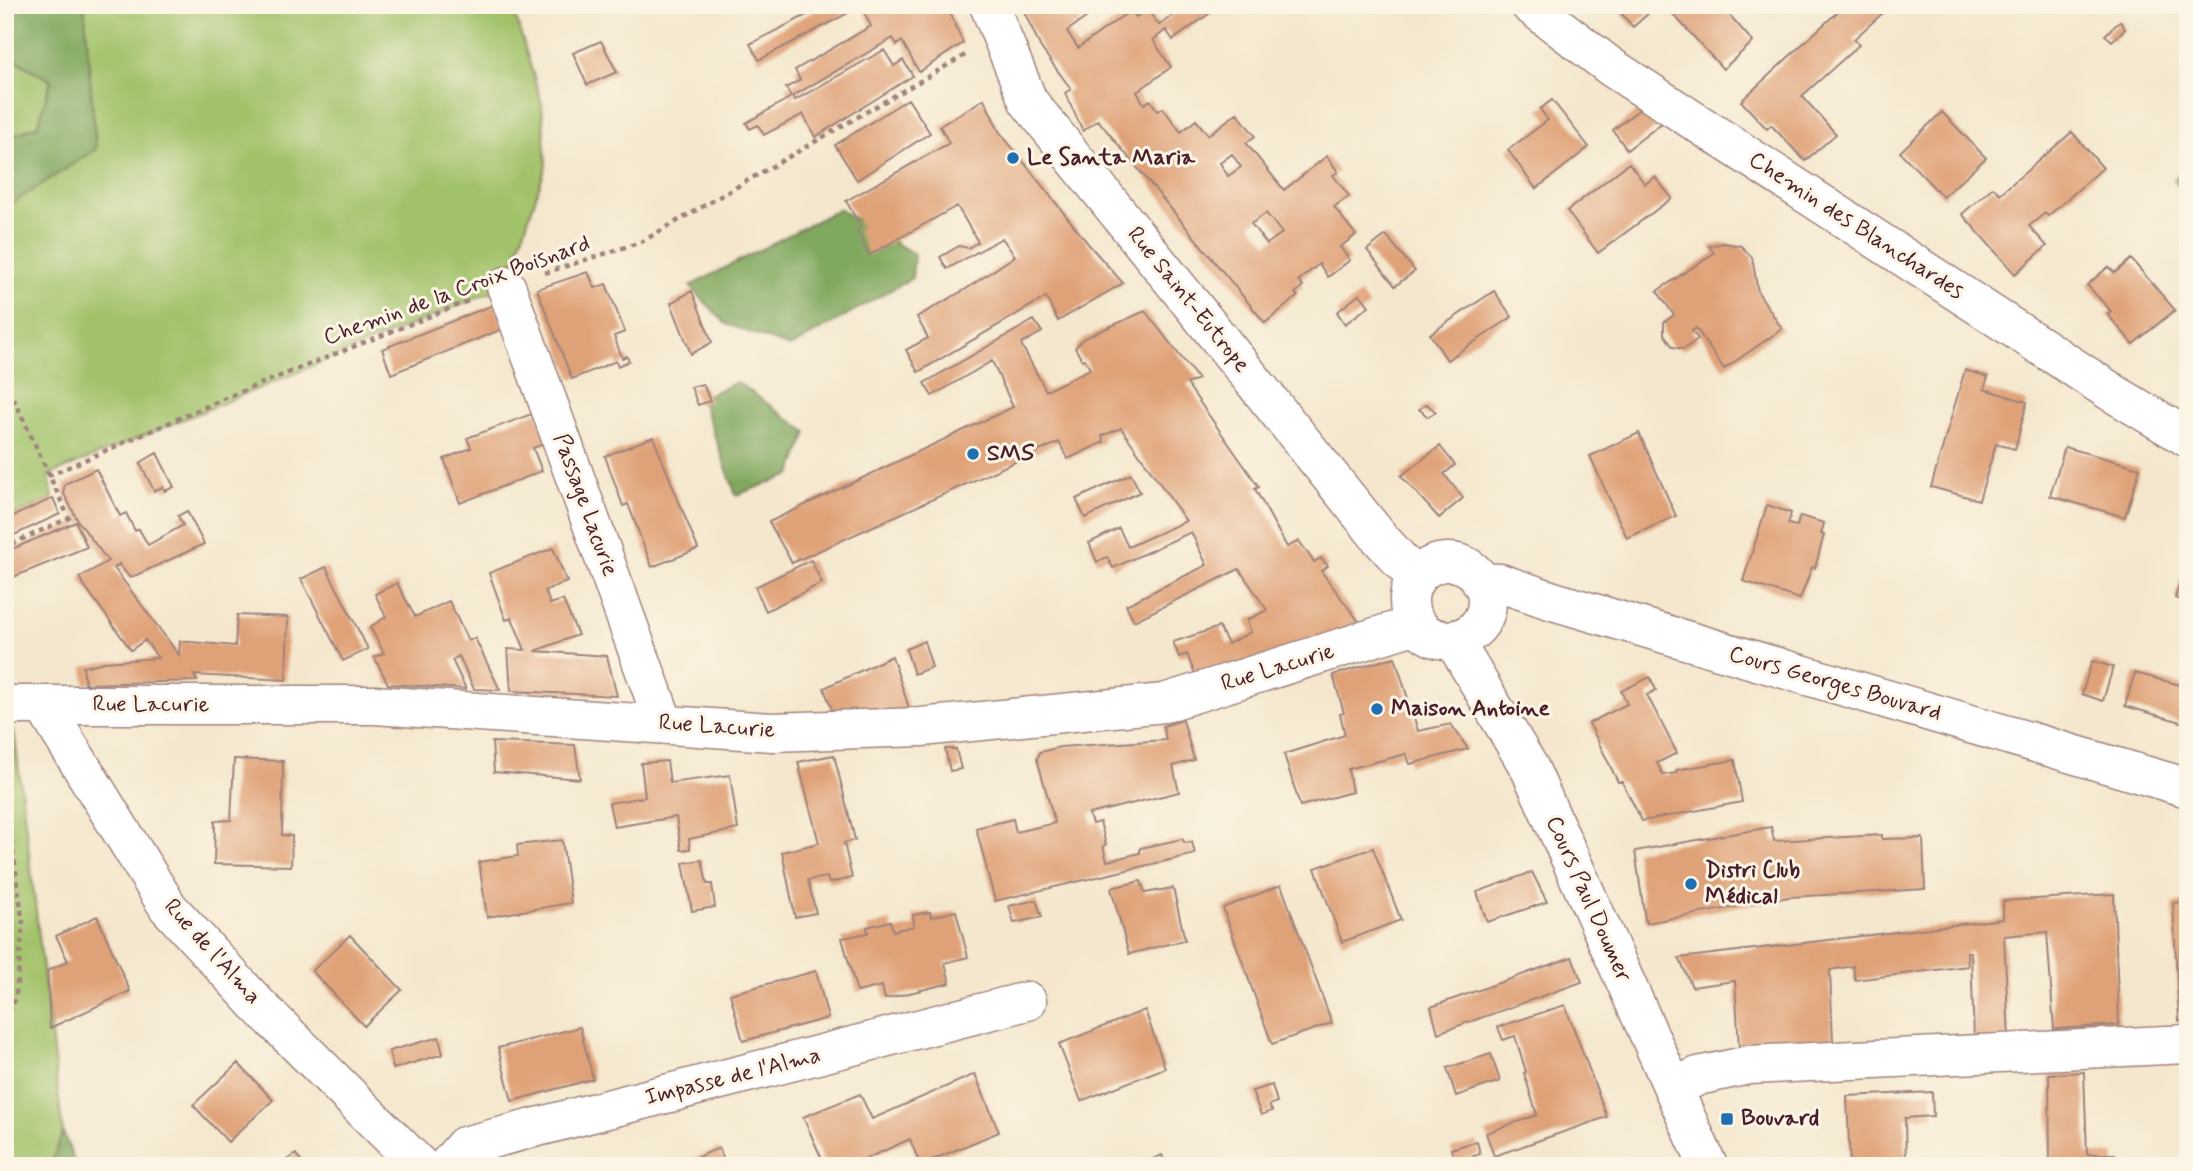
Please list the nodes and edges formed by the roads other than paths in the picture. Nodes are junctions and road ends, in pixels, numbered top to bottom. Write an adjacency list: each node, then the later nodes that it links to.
1 (1530, 5): 4 (street, Chemin des Blanchardes)
2 (996, 22): 5 (street, Rue Saint-Eutrope)
3 (506, 286): 11 (street, Passage Lacurie)
4 (2188, 438)
5 (1416, 578): 6 (street); 7 (street)
6 (1481, 583): 8 (street); 12 (street, Cours Georges Bouvard)
7 (1417, 624): 8 (street); 11 (street, Rue Lacurie)
8 (1452, 639): 15 (street, Cours Paul Doumer)
9 (5, 705): 10 (street, Rue Lacurie)
10 (44, 706): 11 (street, Rue Lacurie); 16 (street, Rue de l'Alma)
11 (664, 724)
12 (2188, 788)
13 (1027, 1001): 17 (street, Impasse de l'Alma)
14 (2188, 1044): 15 (street)
15 (1673, 1088): 18 (street, Cours Paul Doumer)
16 (420, 1166)
17 (447, 1166)
18 (1708, 1166)

